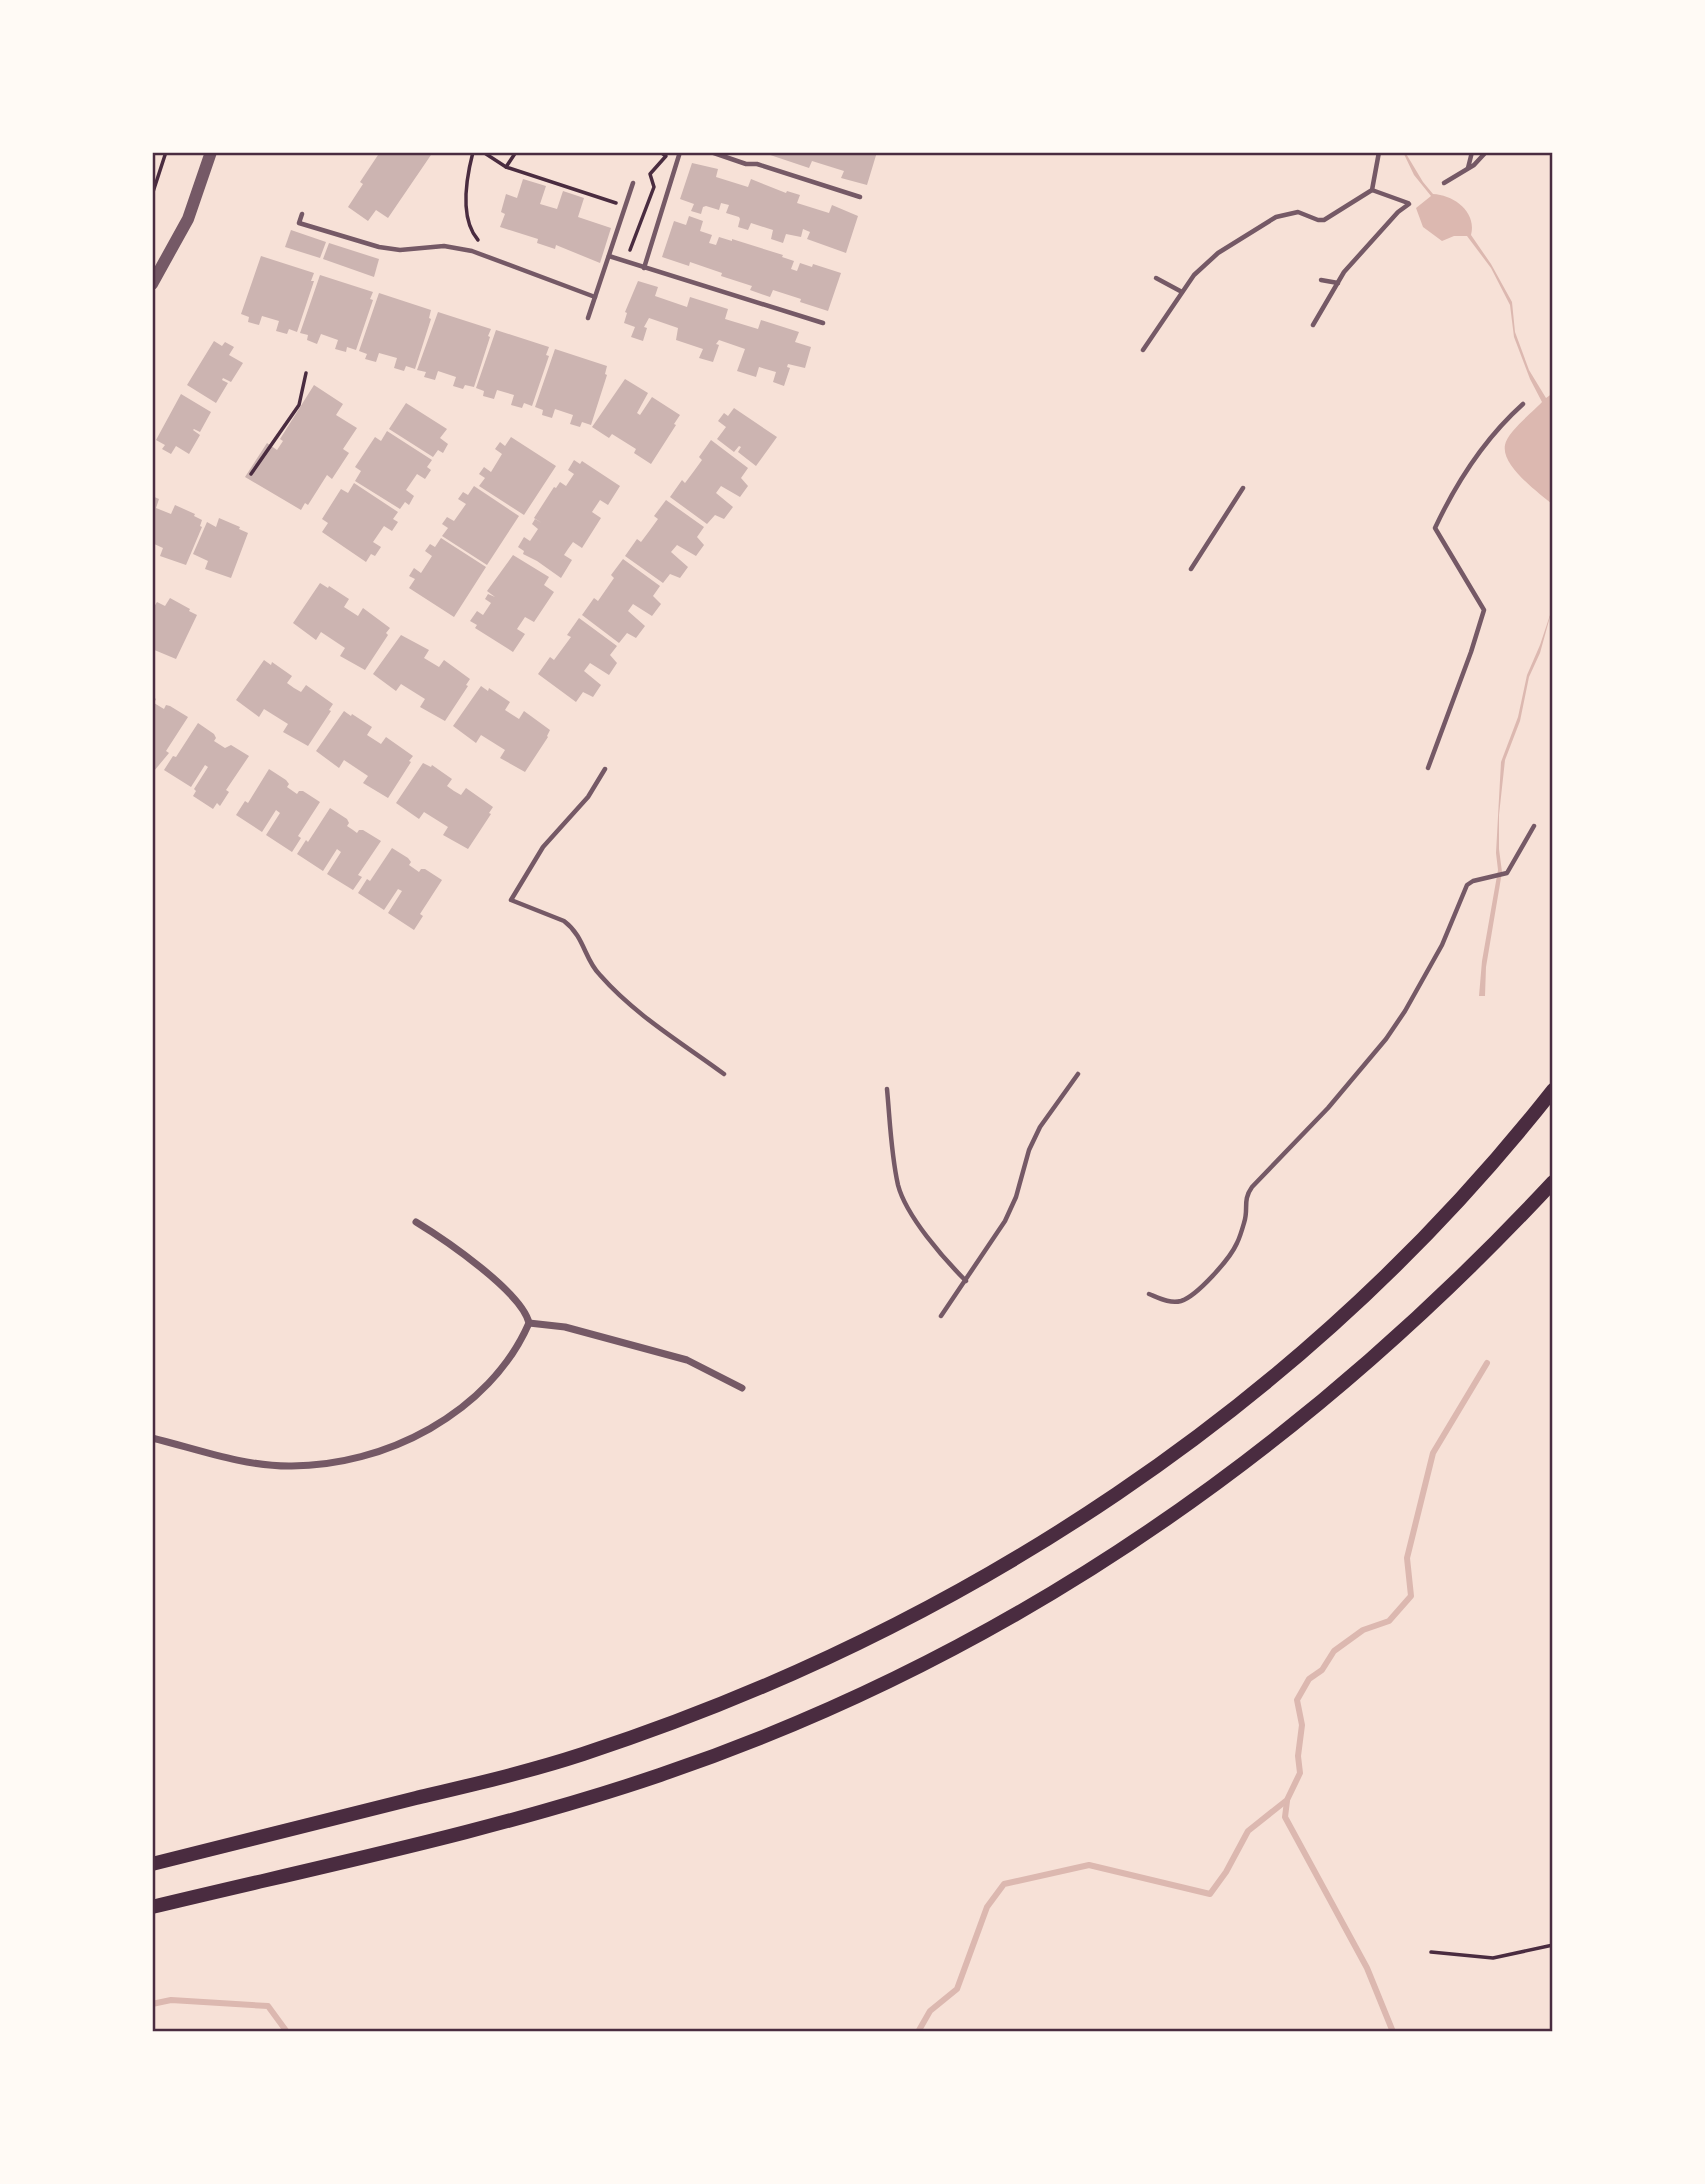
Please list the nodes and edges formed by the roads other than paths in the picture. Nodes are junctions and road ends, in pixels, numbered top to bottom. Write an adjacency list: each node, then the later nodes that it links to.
1 (211, 152): 18 (street)
2 (680, 152): 14 (lane)
3 (711, 152): 11 (lane)
4 (1379, 152): 10 (lane)
5 (1472, 152): 7 (lane)
6 (1486, 152): 7 (lane)
7 (1468, 169): 9 (lane)
8 (633, 183): 13 (lane)
9 (1444, 183)
10 (1372, 190): 17 (lane); 19 (lane)
11 (860, 197)
12 (302, 214): 20 (lane)
13 (609, 257): 14 (lane); 20 (lane)
14 (644, 268): 22 (lane)
15 (1156, 278): 19 (lane)
16 (1321, 280): 17 (lane)
17 (1338, 283): 23 (lane)
18 (152, 284)
19 (1182, 292): 24 (lane)
20 (595, 297): 21 (lane)
21 (588, 318)
22 (823, 323)
23 (1313, 325)
24 (1143, 350)
25 (1523, 404): 28 (lane)
26 (1243, 488): 27 (lane)
27 (1191, 569)
28 (1428, 768)
29 (605, 769): 31 (lane)
30 (1534, 826): 38 (lane)
31 (724, 1074)
32 (1078, 1074): 37 (lane)
33 (887, 1089): 37 (lane)
34 (1553, 1090): 43 (main road)
35 (1553, 1182): 44 (main road)
36 (416, 1222): 40 (street)
37 (966, 1281): 39 (lane)
38 (1149, 1294)
39 (942, 1316)
40 (529, 1323): 41 (street); 42 (street)
41 (742, 1388)
42 (152, 1438)
43 (152, 1864)
44 (152, 1907)

